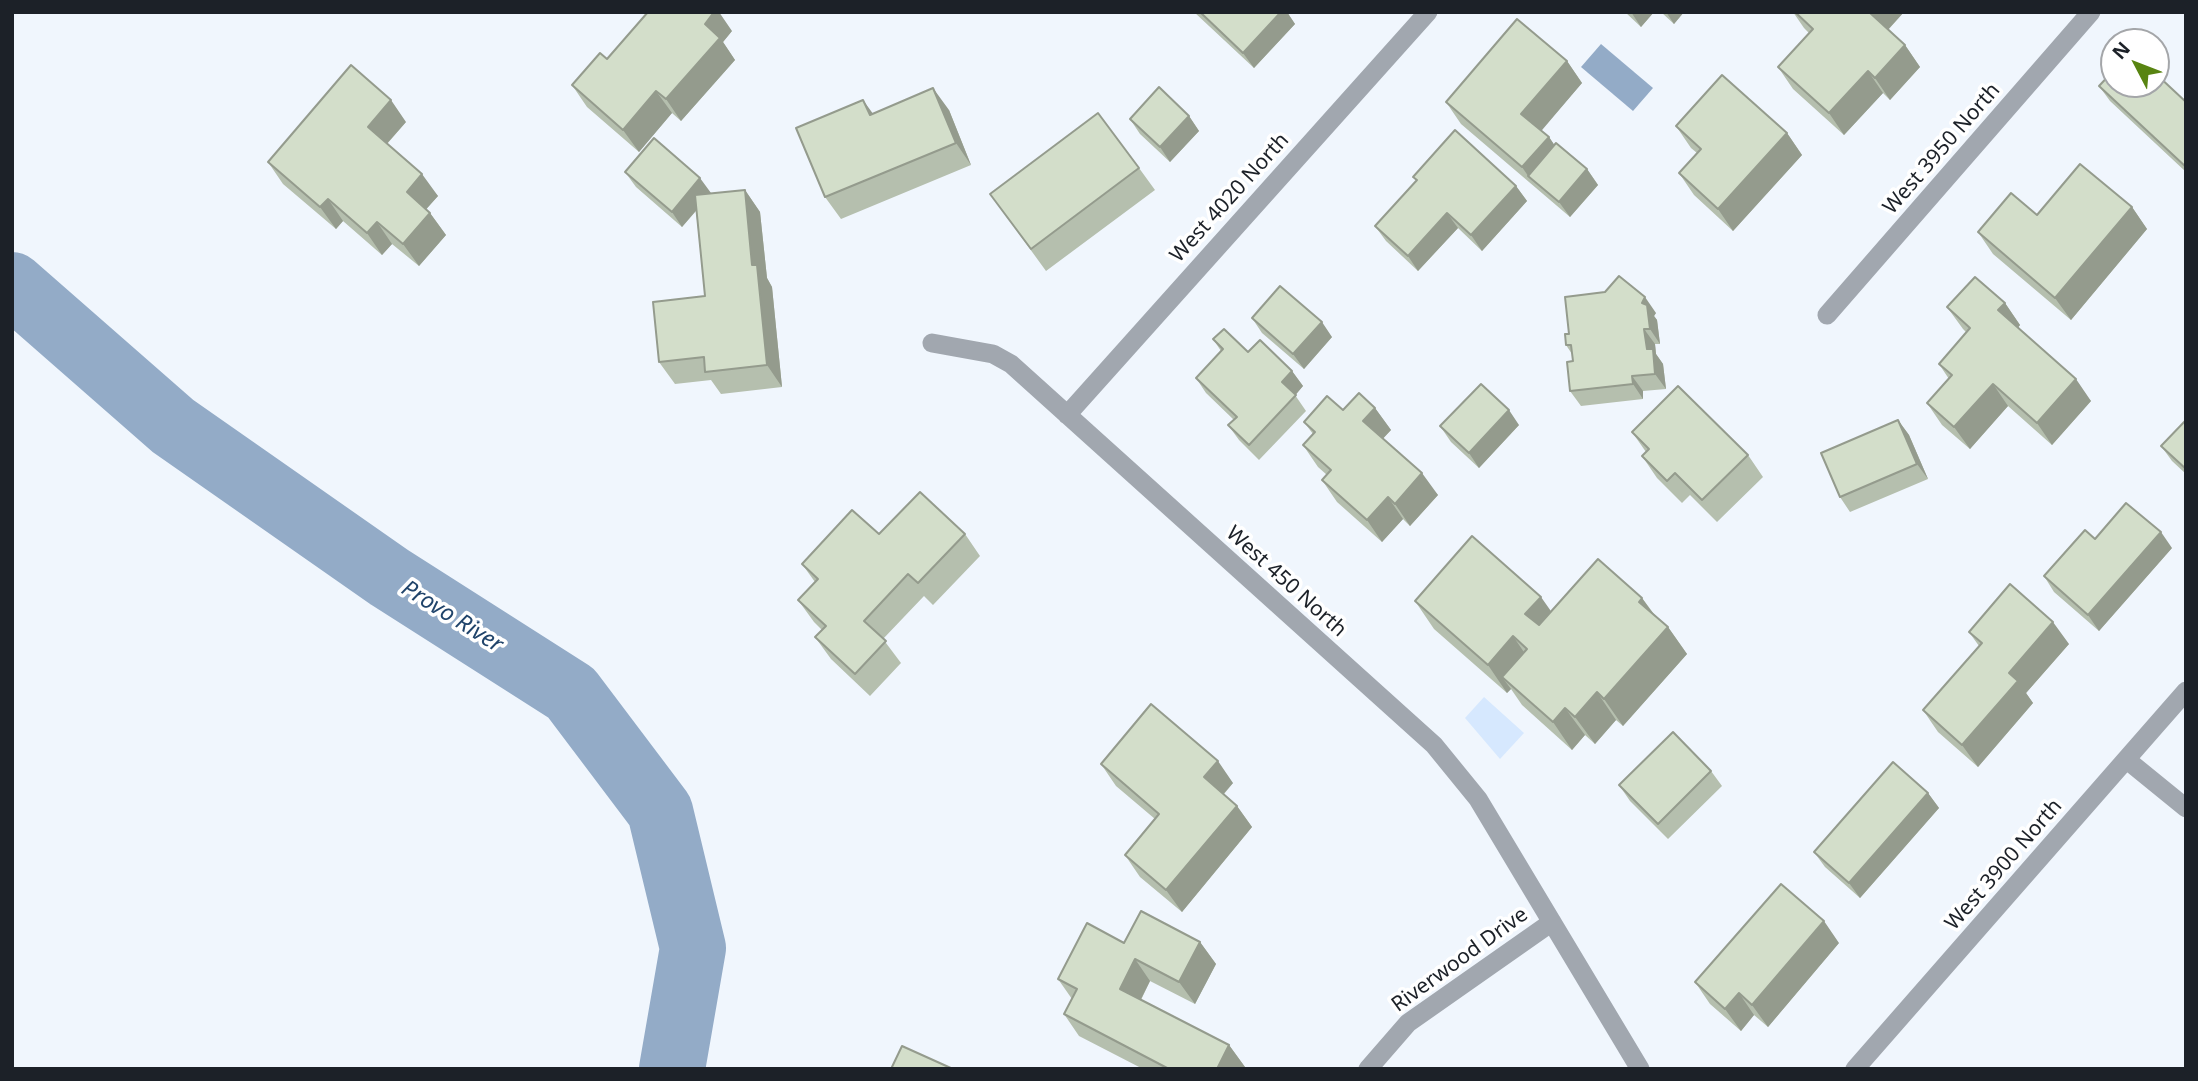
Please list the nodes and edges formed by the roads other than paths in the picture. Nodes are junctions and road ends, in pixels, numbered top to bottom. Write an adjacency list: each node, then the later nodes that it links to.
1 (1428, 12): 5 (street, West 4020 North)
2 (2091, 12): 3 (street, West 3950 North)
3 (1827, 315)
4 (932, 343): 5 (street, West 450 North)
5 (1067, 415): 9 (street, West 450 North)
6 (2186, 691): 7 (street, West 3900 North)
7 (2127, 760): 8 (street); 12 (street, West 3900 North)
8 (2186, 807)
9 (1552, 922): 10 (street, Riverwood Drive); 11 (street, West 450 North)
10 (1368, 1069)
11 (1640, 1069)
12 (1854, 1069)

